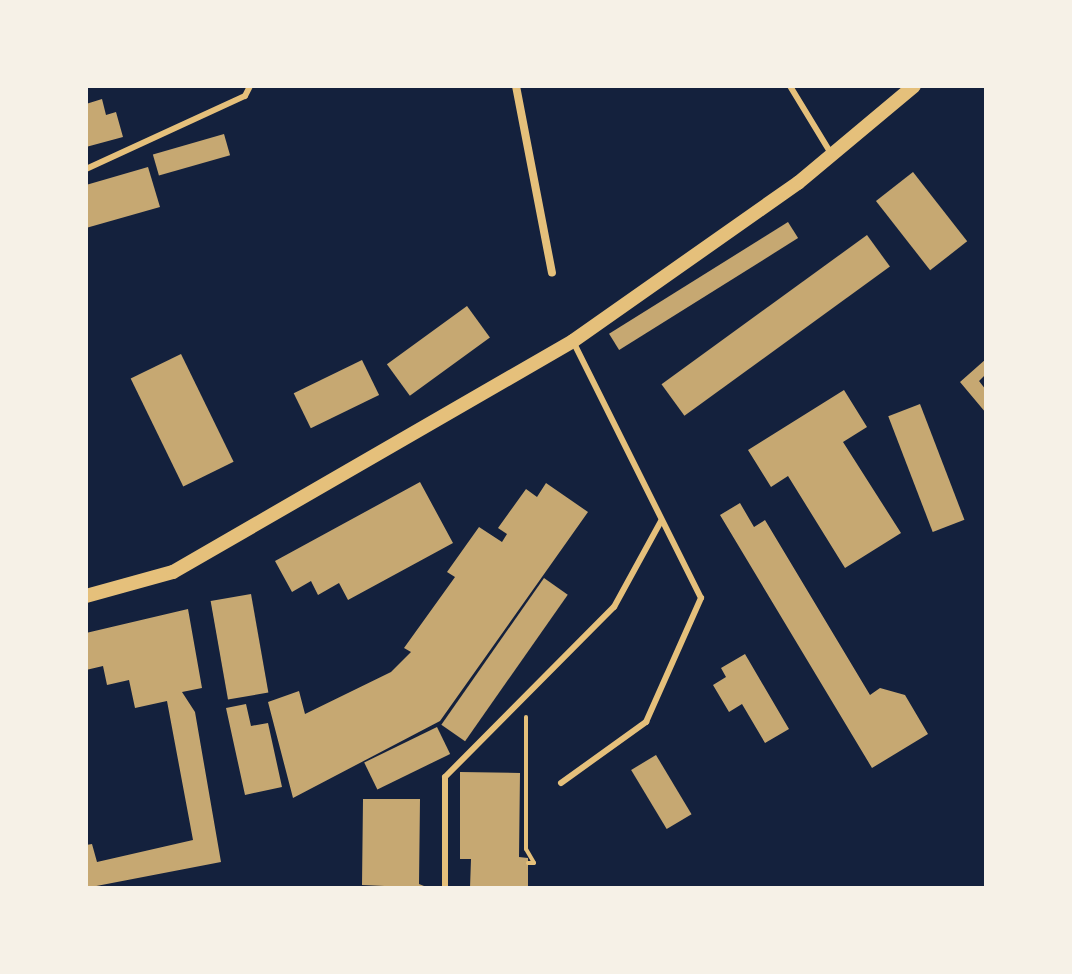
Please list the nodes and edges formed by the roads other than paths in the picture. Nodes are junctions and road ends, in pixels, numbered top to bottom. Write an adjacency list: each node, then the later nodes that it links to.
1 (250, 86): 6 (lane)
2 (516, 86): 7 (street)
3 (790, 86): 5 (lane)
4 (914, 86): 5 (street)
5 (832, 155): 8 (street)
6 (86, 169)
7 (552, 273)
8 (573, 341): 9 (lane); 10 (street)
9 (661, 521): 11 (lane); 12 (lane)
10 (86, 596)
11 (561, 783)
12 (445, 888)

